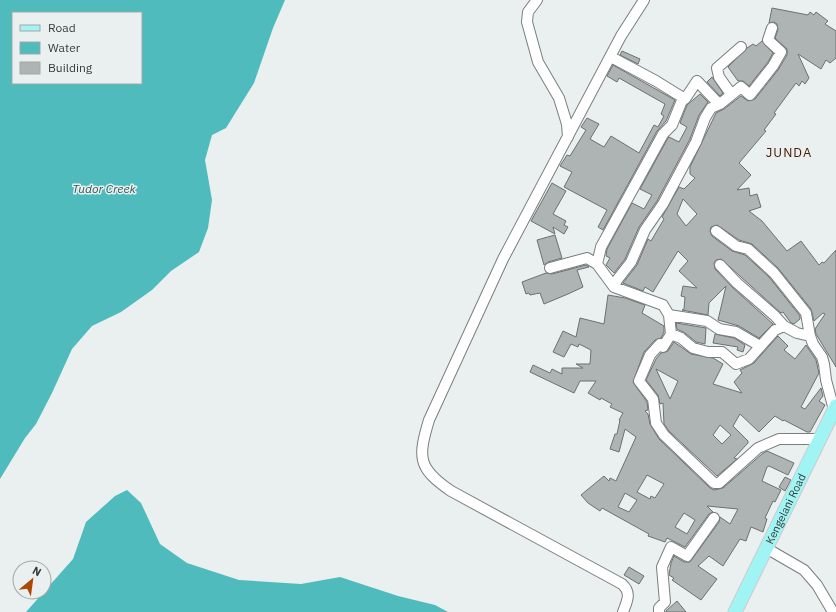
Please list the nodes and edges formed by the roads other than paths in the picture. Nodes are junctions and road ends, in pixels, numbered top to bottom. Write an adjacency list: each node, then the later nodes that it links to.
1 (537, 0): 9 (street)
2 (644, 0): 5 (street)
3 (772, 28): 6 (street)
4 (741, 47): 6 (street)
5 (611, 57): 7 (street); 9 (street)
6 (731, 94): 8 (street)
7 (683, 98): 8 (street); 11 (street)
8 (718, 104): 14 (street)
9 (568, 139): 24 (street)
10 (716, 231): 18 (street)
11 (597, 264): 13 (street); 14 (street)
12 (720, 265): 16 (street)
13 (550, 268)
14 (614, 287): 15 (street)
15 (669, 315): 17 (street); 19 (street)
16 (784, 326): 18 (street); 19 (street)
17 (671, 334): 19 (street); 21 (street)
18 (810, 336): 20 (street)
19 (760, 346)
20 (834, 413): 21 (main road, Kengelani Road)
21 (819, 439): 23 (main road, Kengelani Road)
22 (714, 518): 25 (street)
23 (766, 548): 26 (main road, Kengelani Road); 27 (street)
24 (624, 612)
25 (659, 612)
26 (735, 612)
27 (833, 612)

